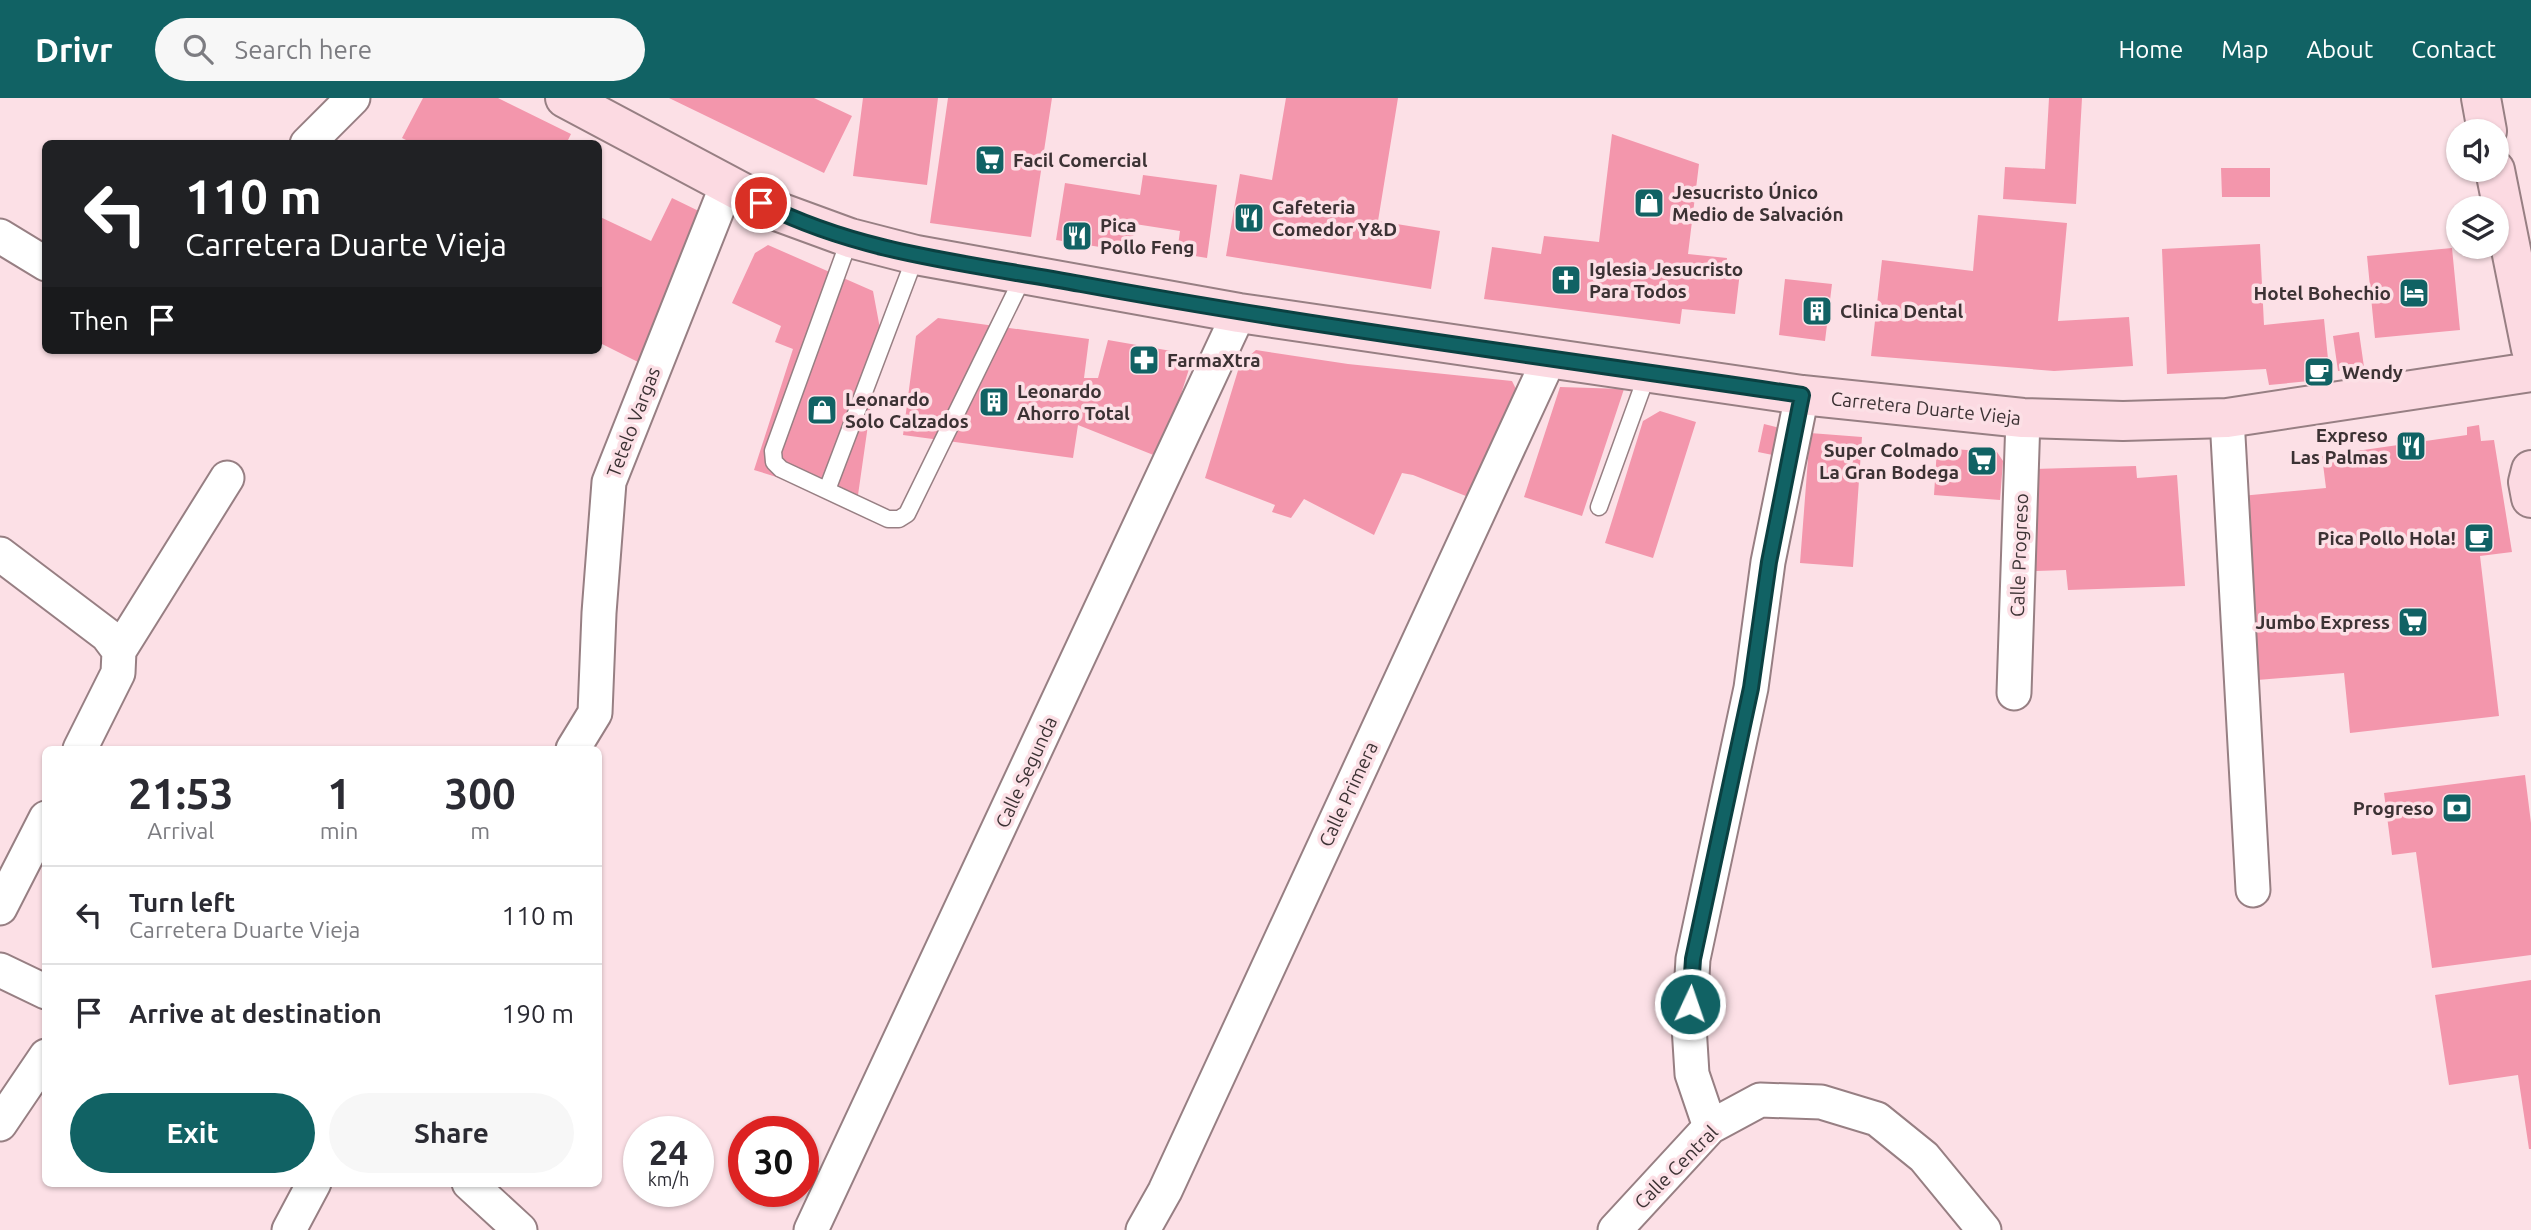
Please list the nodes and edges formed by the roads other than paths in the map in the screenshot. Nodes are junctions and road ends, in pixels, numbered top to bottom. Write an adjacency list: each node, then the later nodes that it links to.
1 (353, 98): 5 (street)
2 (565, 98): 7 (main road, Carretera Duarte Vieja)
3 (2481, 98): 4 (main road)
4 (2485, 119)
5 (311, 140)
6 (2497, 182): 14 (main road)
7 (727, 185): 9 (main road, Carretera Duarte Vieja); 30 (street, Tetelo Vargas)
8 (0, 236): 11 (street)
9 (850, 238): 10 (main road, Carretera Duarte Vieja); 23 (lane)
10 (916, 255): 12 (main road, Carretera Duarte Vieja); 23 (lane)
11 (42, 262)
12 (1025, 274): 13 (main road, Carretera Duarte Vieja); 23 (lane)
13 (1239, 313): 15 (main road, Carretera Duarte Vieja); 43 (street, Calle Segunda)
14 (2531, 349)
15 (1550, 357): 16 (main road, Carretera Duarte Vieja); 44 (street, Calle Primera)
16 (1648, 372): 18 (main road, Carretera Duarte Vieja); 25 (lane)
17 (2531, 372): 20 (main road, Carretera Duarte Vieja)
18 (1802, 395): 19 (main road, Carretera Duarte Vieja); 38 (street)
19 (2023, 418): 20 (main road, Carretera Duarte Vieja); 28 (street, Calle Progreso)
20 (2227, 418): 32 (street)
21 (2531, 470): 24 (main road)
22 (227, 478): 27 (street)
23 (827, 490)
24 (2531, 498)
25 (1599, 507)
26 (0, 554): 27 (street)
27 (119, 651): 29 (street)
28 (2014, 693)
29 (82, 746)
30 (575, 746)
31 (42, 826): 33 (street)
32 (2253, 890)
33 (0, 908)
34 (0, 970): 35 (street)
35 (42, 990)
36 (42, 1062): 37 (street)
37 (0, 1124)
38 (1710, 1127): 45 (street, Calle Central); 46 (street, Calle Central)
39 (312, 1187): 41 (street)
40 (473, 1187): 42 (street)
41 (289, 1230)
42 (520, 1230)
43 (811, 1230)
44 (1143, 1230)
45 (1615, 1230)
46 (1984, 1230)

